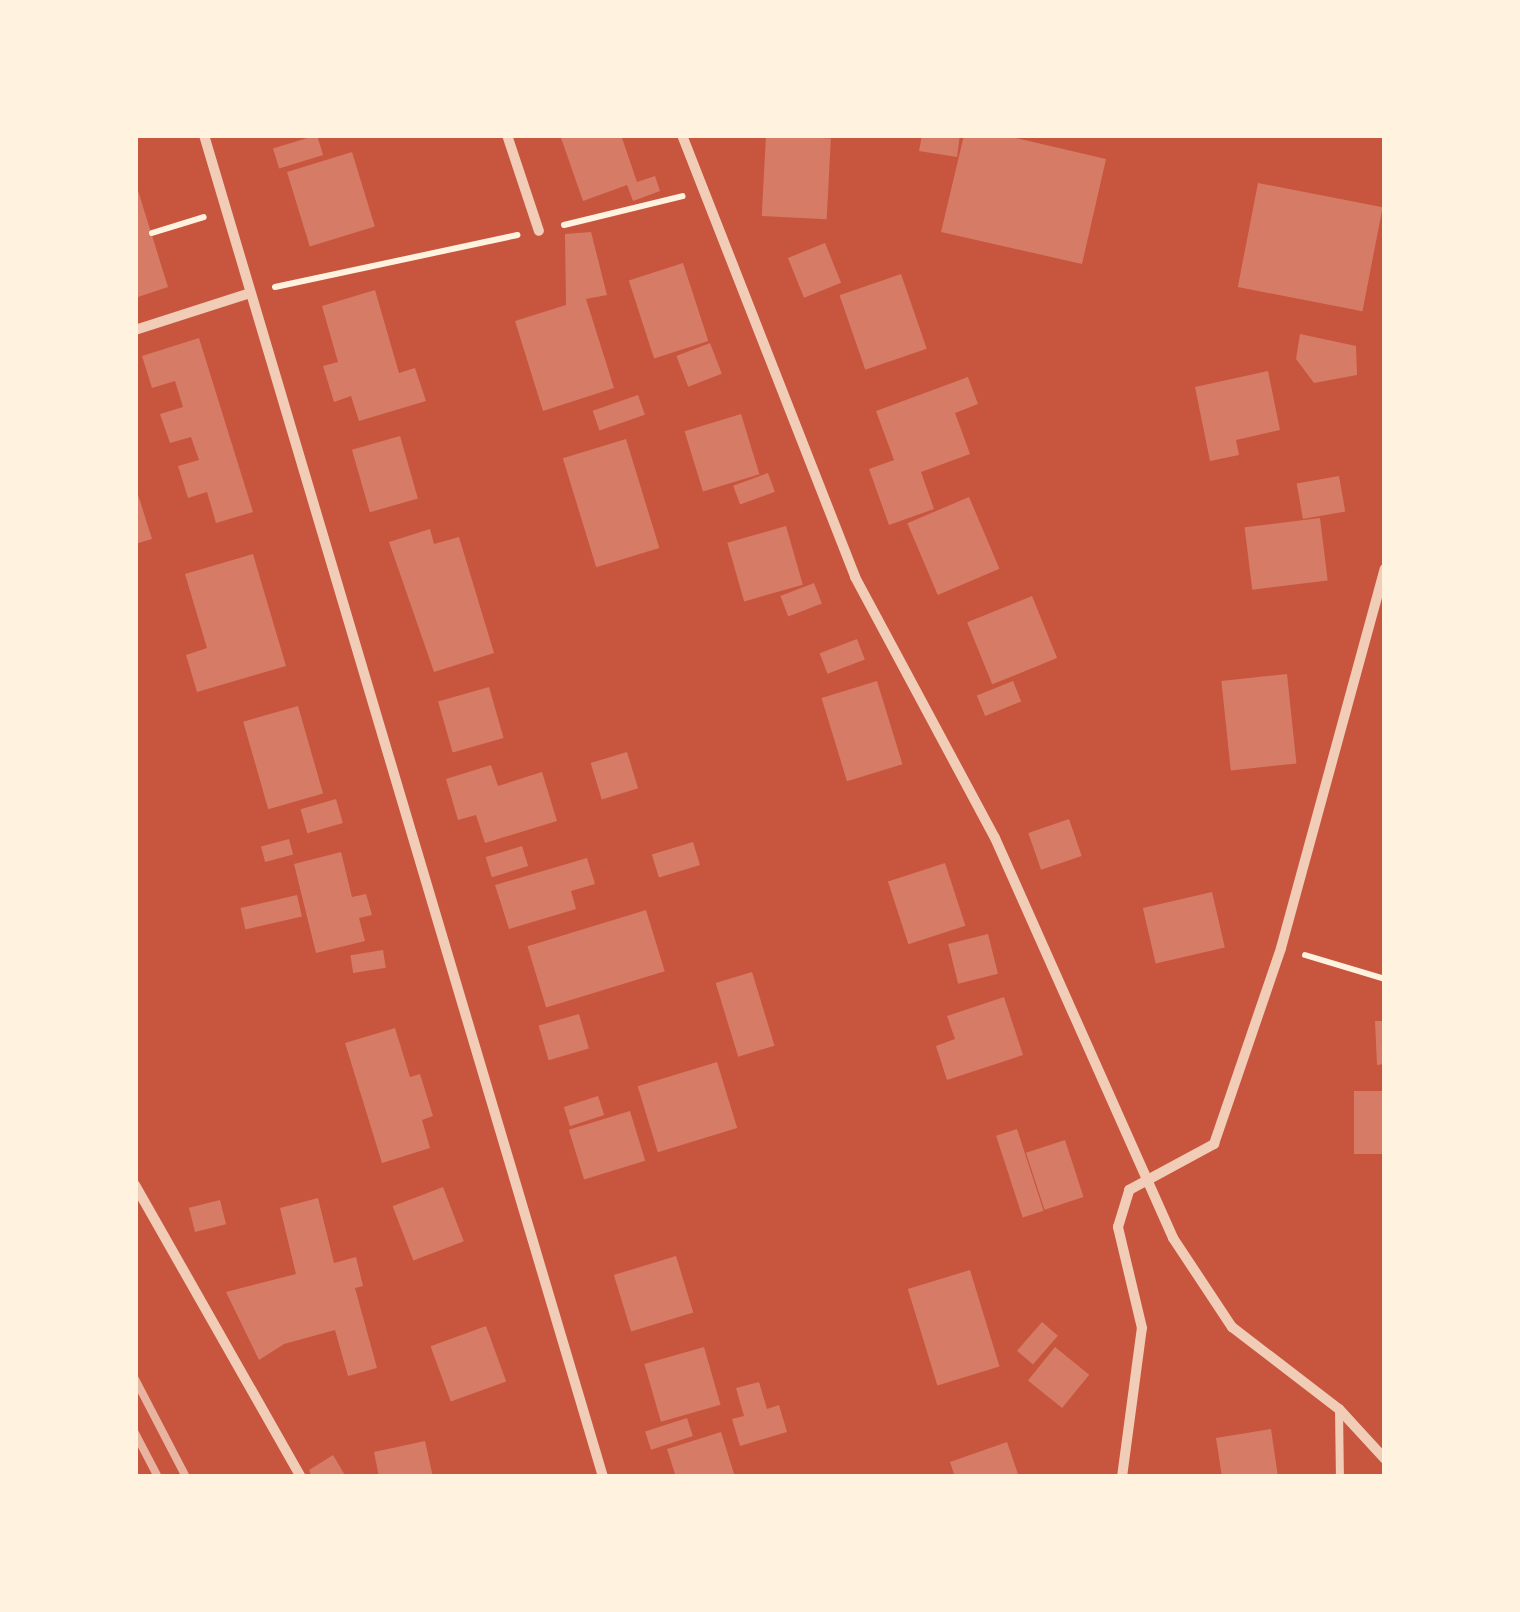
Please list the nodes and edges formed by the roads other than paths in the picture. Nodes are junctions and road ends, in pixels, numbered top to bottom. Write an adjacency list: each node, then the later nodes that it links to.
1 (204, 135): 5 (street)
2 (507, 135): 4 (street)
3 (682, 135): 8 (street)
4 (539, 230)
5 (250, 293): 6 (street); 13 (street)
6 (135, 330)
7 (1385, 569): 8 (street)
8 (1146, 1180): 10 (street); 14 (street)
9 (135, 1185): 12 (street)
10 (1338, 1409): 11 (street); 15 (lane)
11 (1385, 1459)
12 (300, 1477)
13 (603, 1477)
14 (1122, 1477)
15 (1340, 1477)

